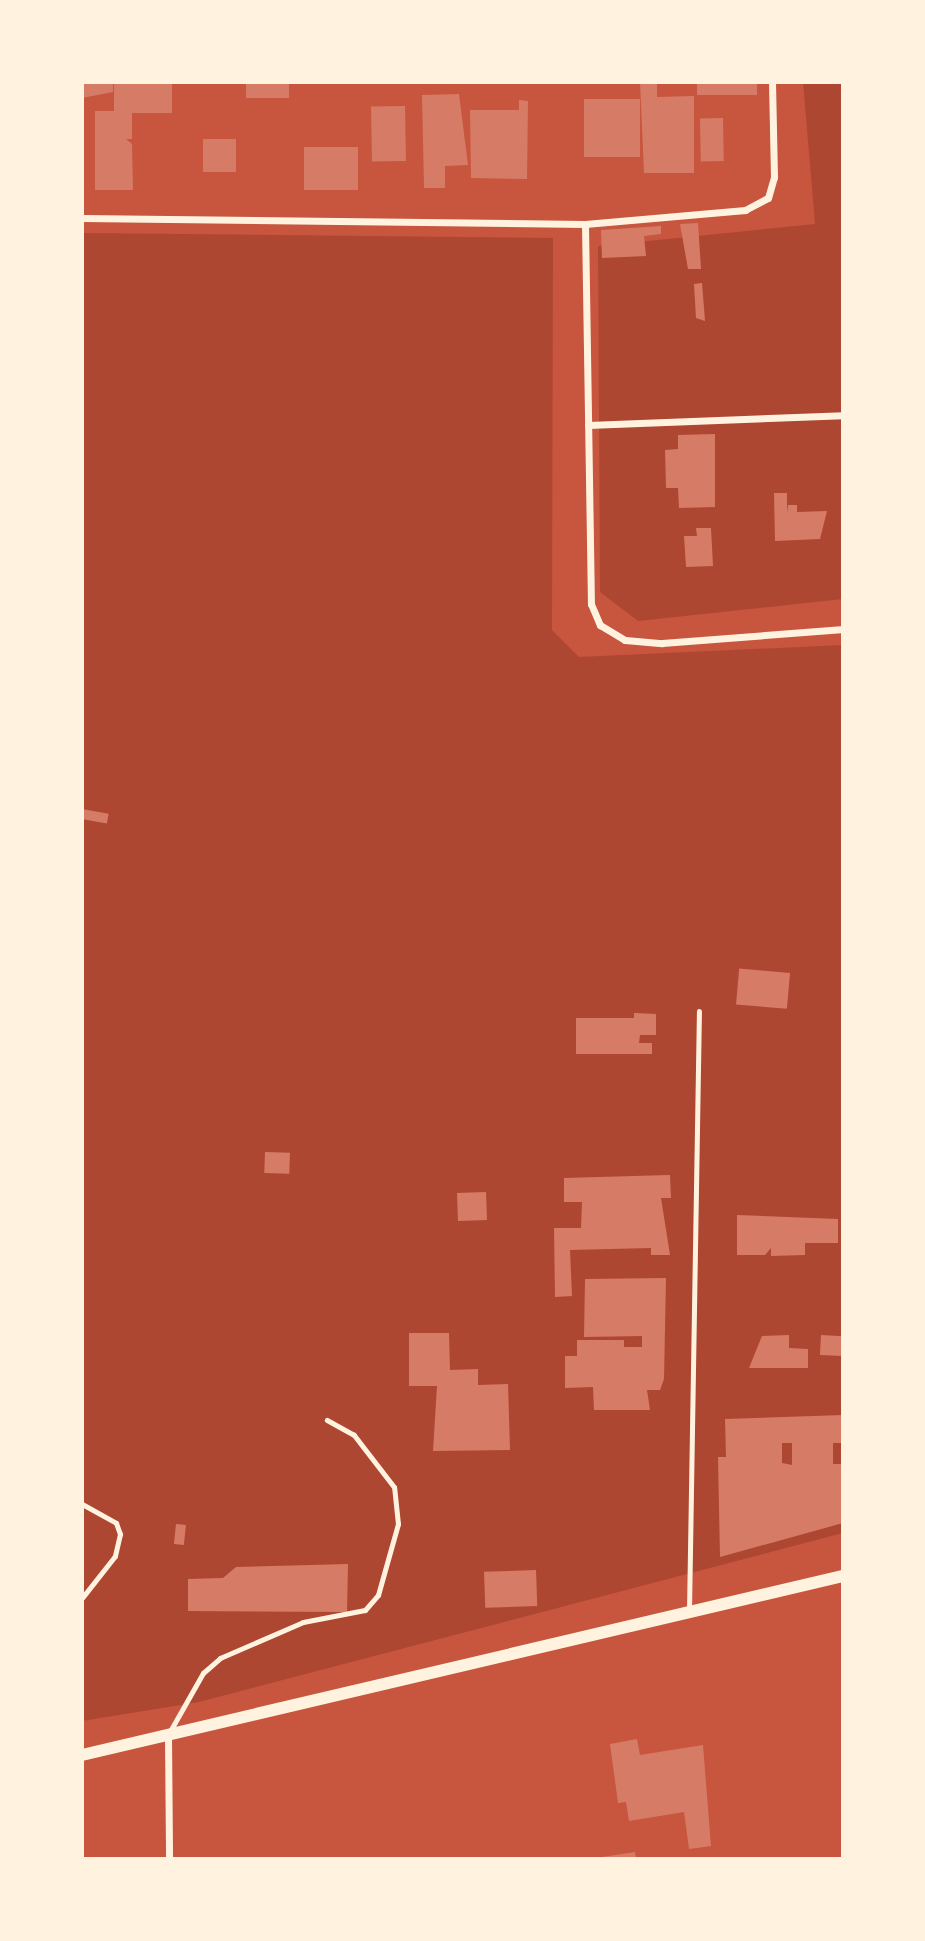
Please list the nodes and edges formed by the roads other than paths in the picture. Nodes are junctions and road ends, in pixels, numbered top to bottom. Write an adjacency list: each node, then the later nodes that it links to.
1 (772, 82): 3 (street)
2 (82, 218): 3 (street)
3 (585, 224): 5 (street)
4 (843, 415): 5 (street)
5 (588, 425): 6 (street)
6 (843, 629)
7 (699, 1011): 12 (lane)
8 (327, 1420): 13 (lane)
9 (82, 1504): 11 (lane)
10 (843, 1576): 12 (street)
11 (82, 1598)
12 (689, 1614): 13 (street)
13 (168, 1736): 14 (street); 15 (street)
14 (82, 1755)
15 (169, 1859)

